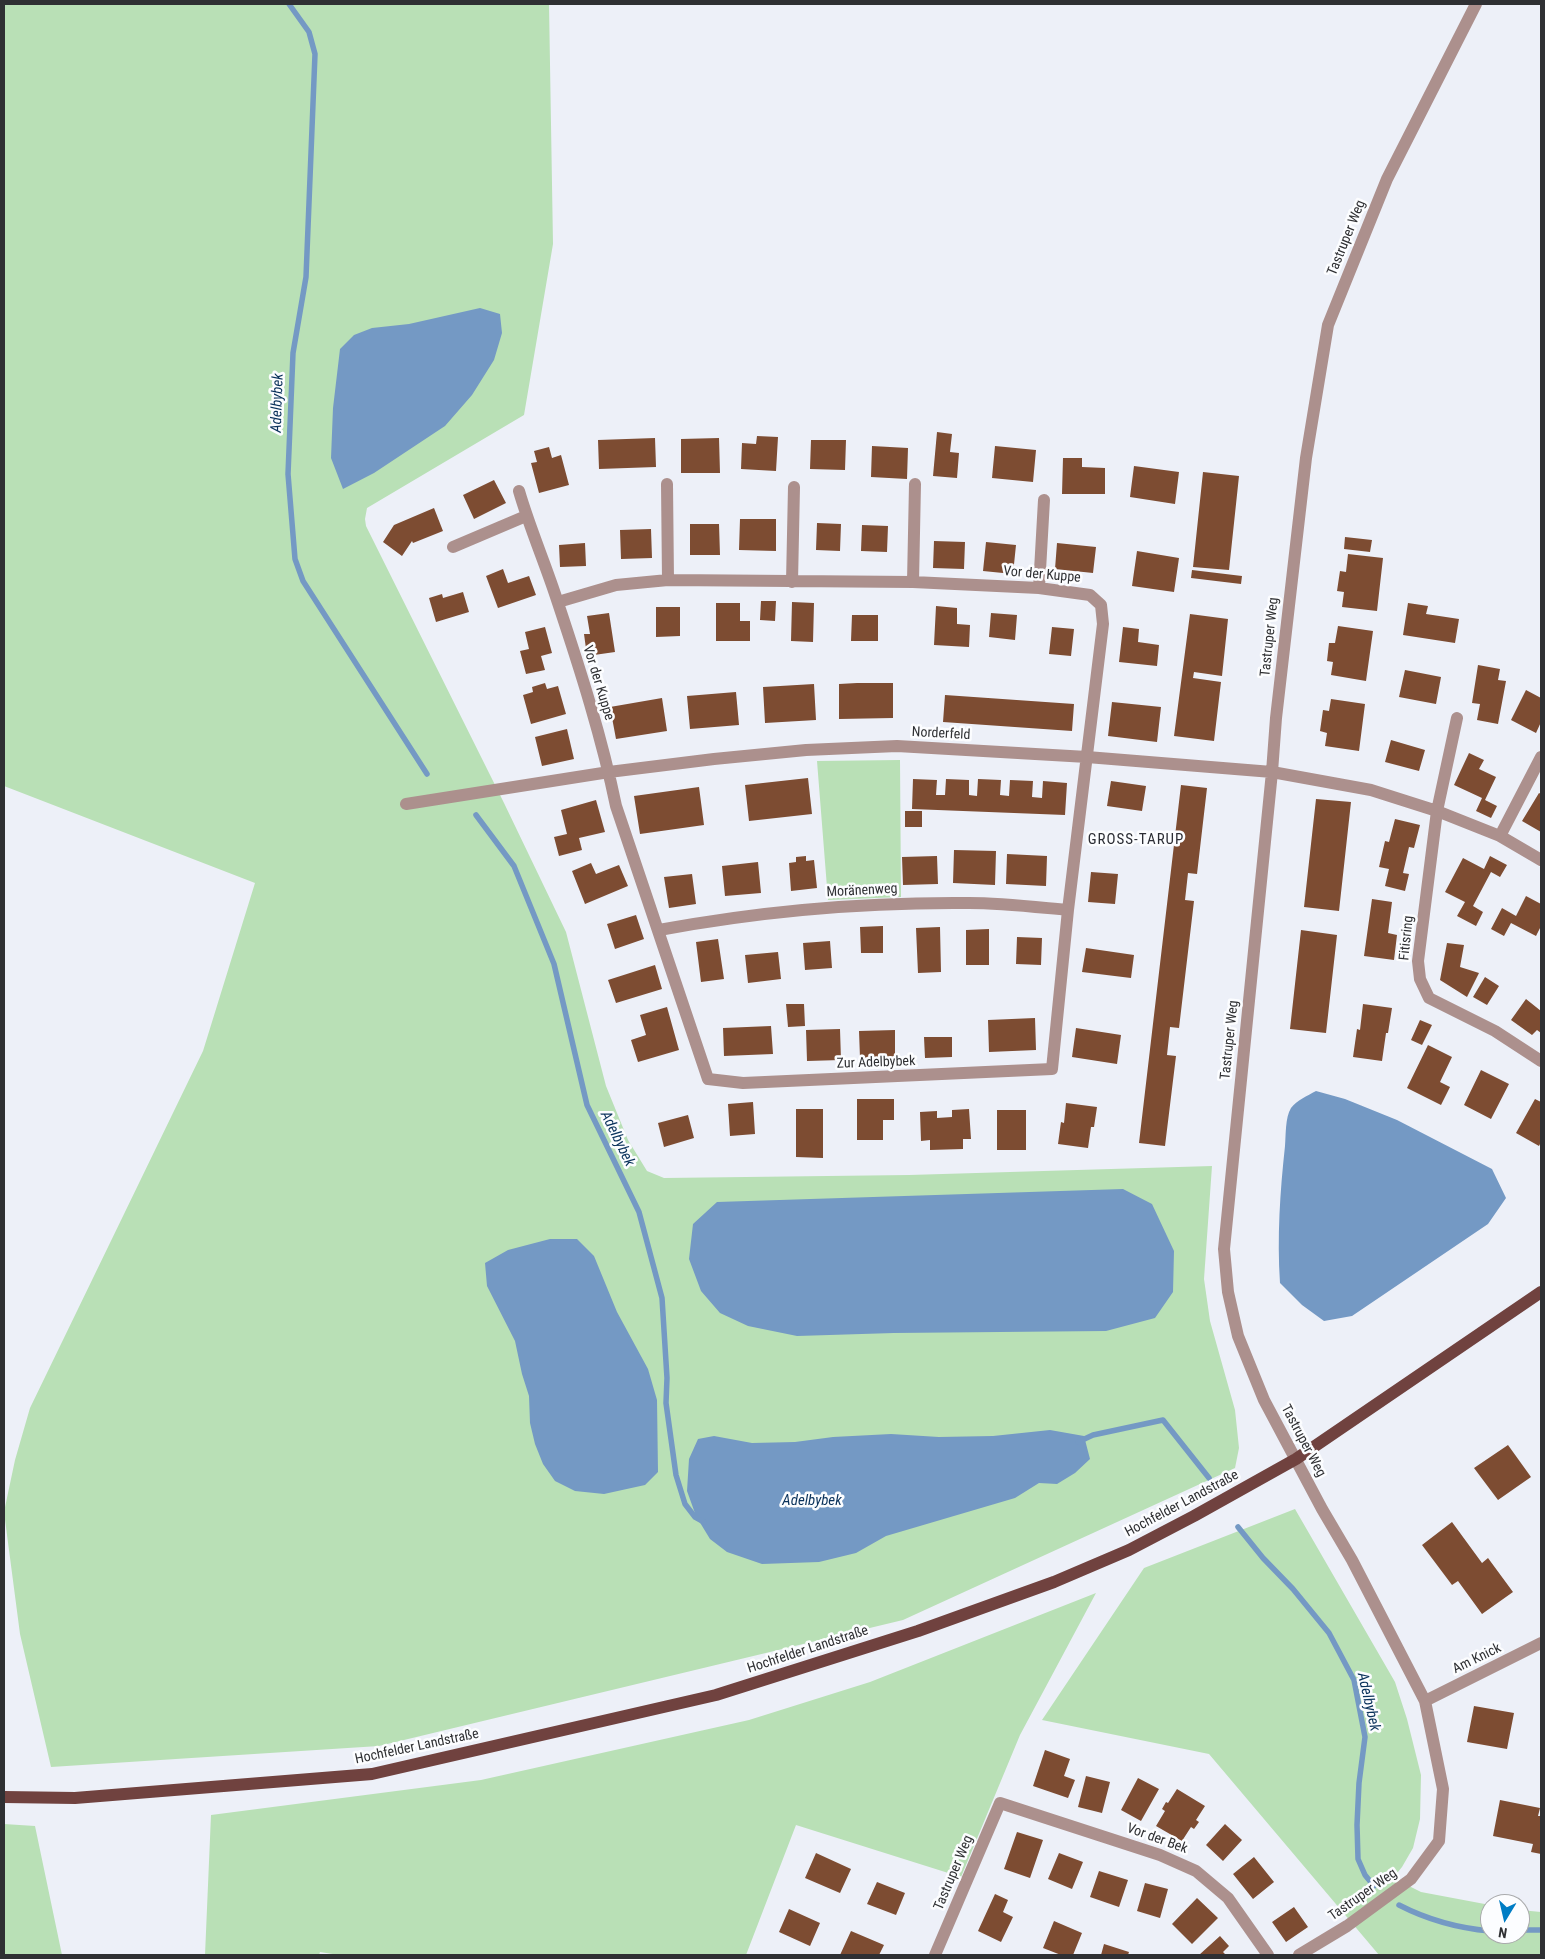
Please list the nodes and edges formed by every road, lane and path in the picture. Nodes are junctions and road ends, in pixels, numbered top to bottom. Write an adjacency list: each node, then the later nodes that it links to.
1 (1476, 4): 18 (street, Tastruper Weg)
2 (667, 484): 9 (street)
3 (916, 484): 11 (street)
4 (794, 487): 10 (street)
5 (519, 491): 7 (street, Vor der Kuppe)
6 (1044, 500): 12 (street)
7 (526, 516): 8 (street); 13 (street, Vor der Kuppe)
8 (453, 547)
9 (668, 580): 10 (street, Vor der Kuppe); 13 (street, Vor der Kuppe)
10 (792, 582): 11 (street, Vor der Kuppe)
11 (913, 582): 12 (street, Vor der Kuppe)
12 (1039, 588): 15 (street, Vor der Kuppe)
13 (558, 602): 17 (street, Vor der Kuppe)
14 (1457, 718): 20 (street, Fitisring)
15 (1087, 757): 17 (street, Norderfeld); 18 (street, Norderfeld); 23 (street, Zur Adelbybek)
16 (1541, 757): 21 (street)
17 (609, 772): 19 (street, Norderfeld); 24 (street, Zur Adelbybek)
18 (1272, 772): 20 (street); 27 (street, Tastruper Weg)
19 (406, 804)
20 (1437, 811): 21 (street); 25 (street, Fitisring)
21 (1500, 836): 22 (street)
22 (1541, 860)
23 (1068, 910): 24 (street, Moränenweg); 24 (street, Zur Adelbybek)
24 (659, 930)
25 (1541, 1061)
26 (1541, 1292): 27 (main road, Hochfelder Landstraße)
27 (1296, 1458): 29 (street, Tastruper Weg); 30 (main road, Hochfelder Landstraße)
28 (1541, 1643): 29 (street, Am Knick)
29 (1425, 1701): 34 (street, Tastruper Weg)
30 (4, 1797)
31 (1000, 1803): 32 (street, Tastruper Weg); 33 (street, Vor der Bek)
32 (935, 1955)
33 (1268, 1955)
34 (1298, 1955)

